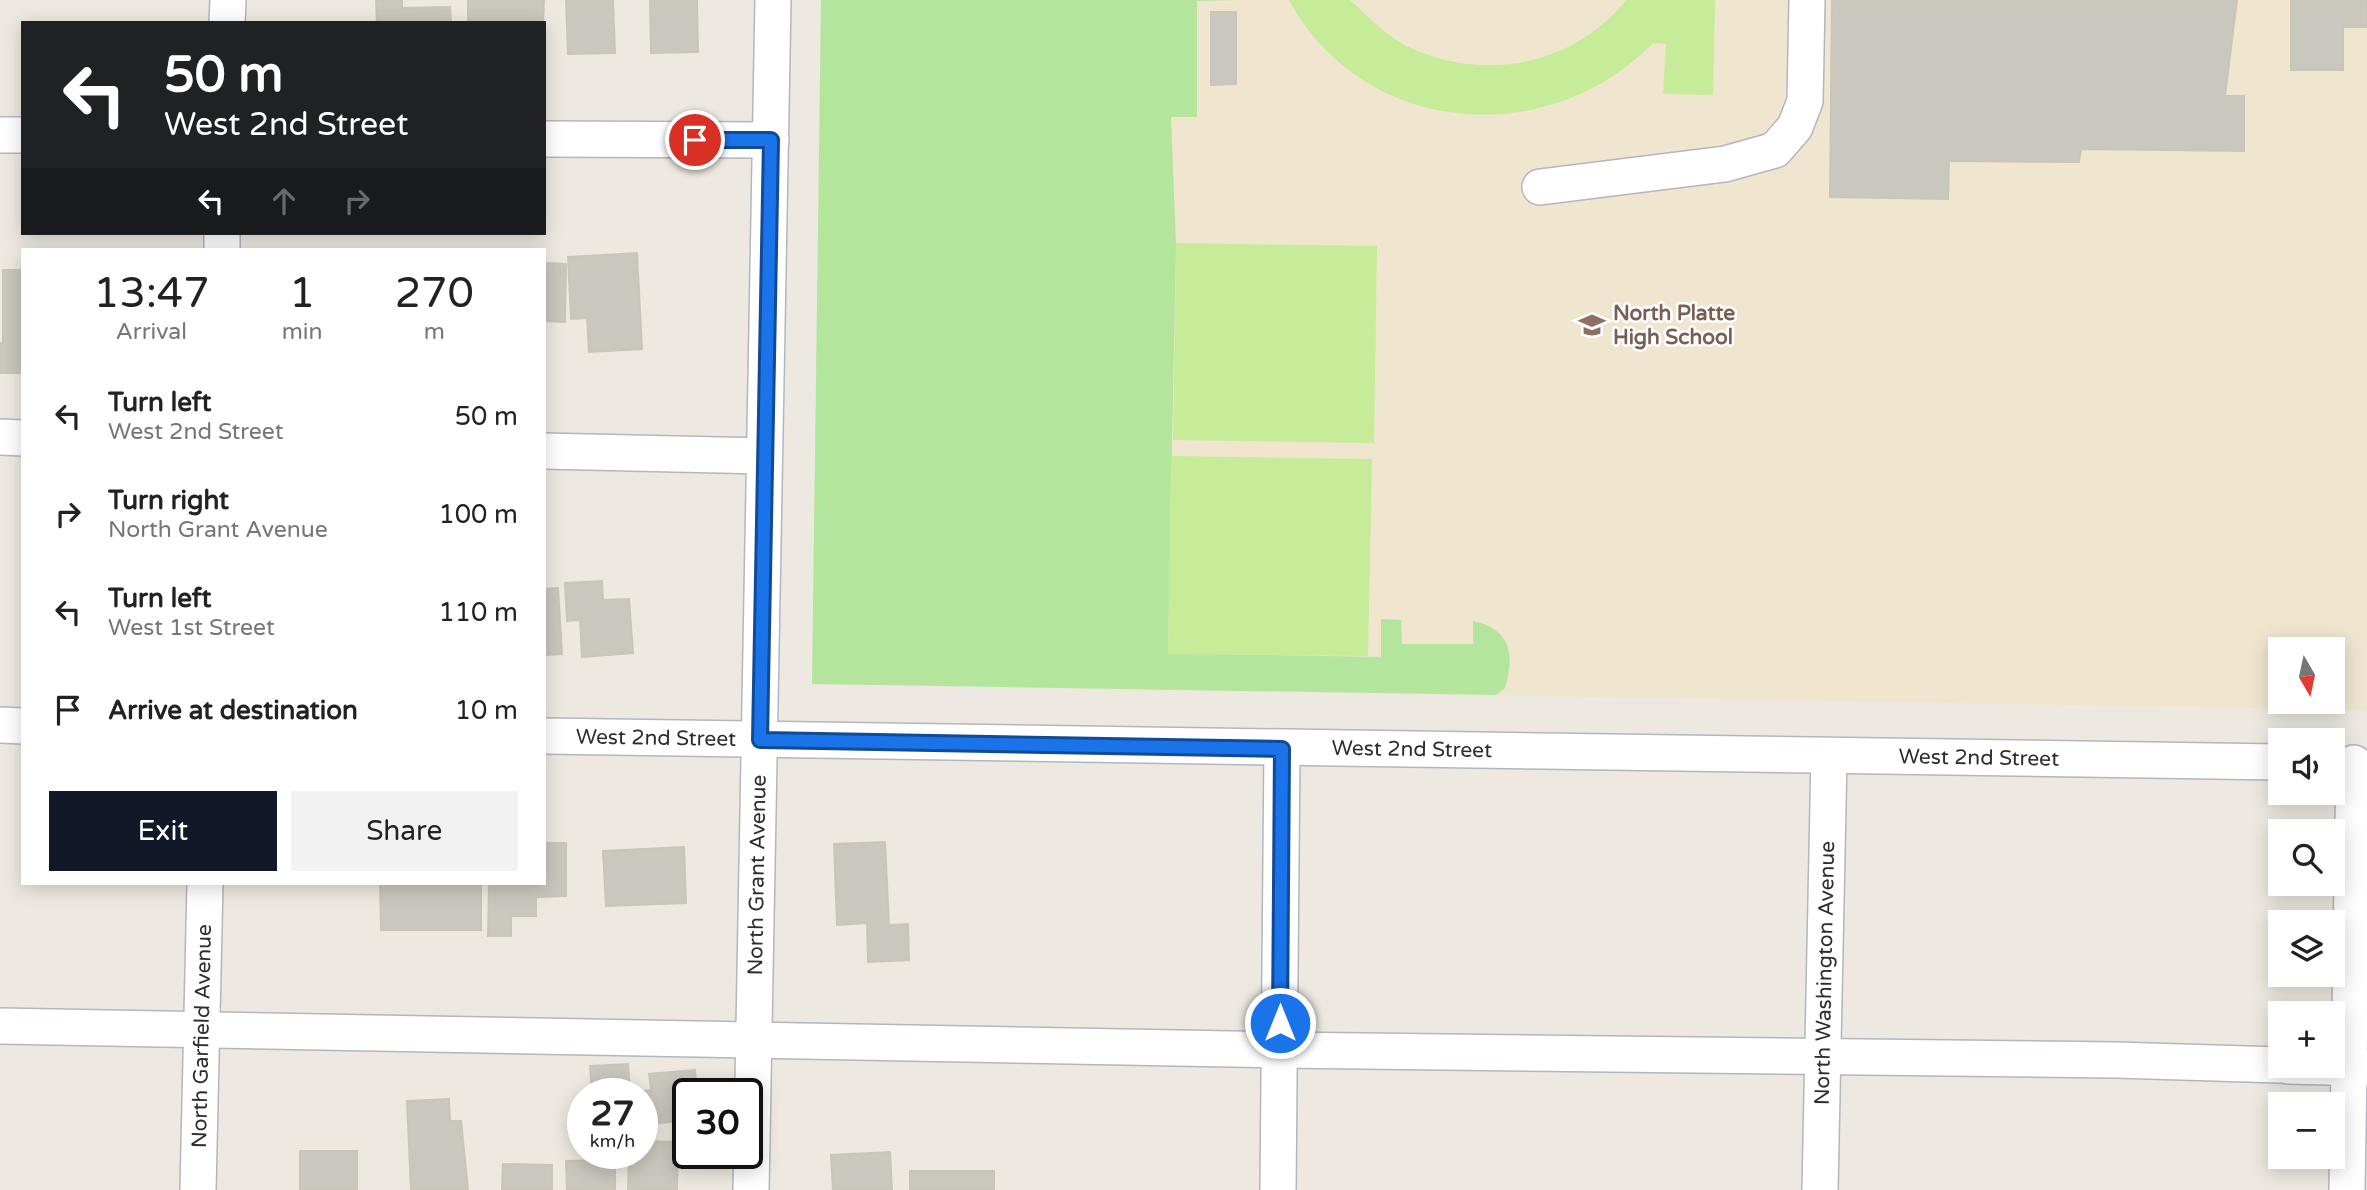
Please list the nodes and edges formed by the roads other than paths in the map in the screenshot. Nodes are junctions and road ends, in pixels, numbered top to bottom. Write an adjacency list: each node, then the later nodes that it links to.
1 (228, 0): 4 (street)
2 (773, 0): 8 (street, North Grant Avenue)
3 (1807, 0): 9 (street)
4 (227, 21)
5 (0, 135): 6 (street)
6 (21, 135)
7 (546, 139): 8 (street)
8 (771, 140): 13 (street, North Grant Avenue)
9 (1540, 187)
10 (0, 437): 11 (street)
11 (21, 438)
12 (546, 451): 13 (street)
13 (764, 456): 17 (street, North Grant Avenue)
14 (0, 725): 15 (street)
15 (21, 726)
16 (546, 736): 17 (street, West 2nd Street)
17 (760, 740): 18 (street, West 2nd Street); 25 (street, North Grant Avenue)
18 (1282, 749): 19 (street, West 2nd Street); 26 (street)
19 (1829, 756): 20 (street, West 2nd Street); 27 (street, North Washington Avenue)
20 (2268, 762)
21 (2351, 763): 29 (street)
22 (205, 885): 24 (street, North Garfield Avenue)
23 (0, 1026): 24 (street)
24 (202, 1029): 25 (street); 30 (street, North Garfield Avenue)
25 (754, 1040): 26 (street); 31 (street, North Grant Avenue)
26 (1280, 1050): 27 (street); 32 (street)
27 (1823, 1056): 28 (street); 33 (street, North Washington Avenue)
28 (2268, 1066)
29 (2358, 1068): 34 (street)
30 (198, 1190)
31 (751, 1190)
32 (1278, 1190)
33 (1820, 1190)
34 (2347, 1190)

